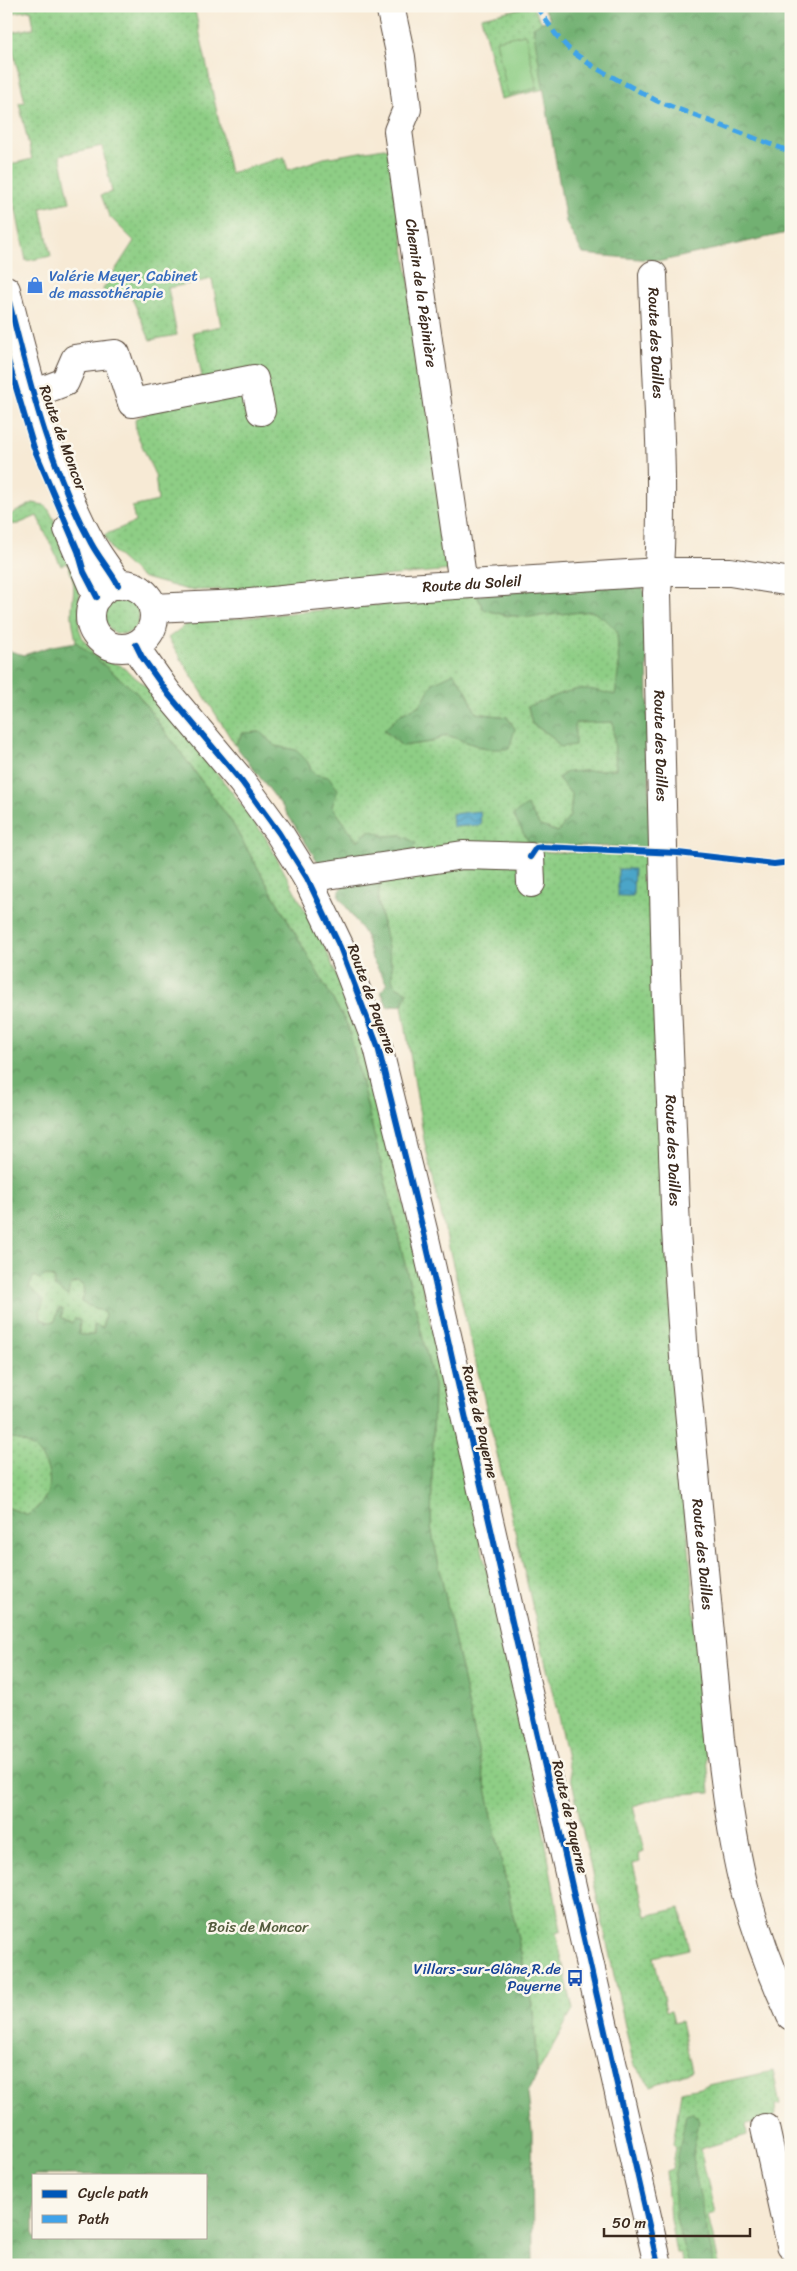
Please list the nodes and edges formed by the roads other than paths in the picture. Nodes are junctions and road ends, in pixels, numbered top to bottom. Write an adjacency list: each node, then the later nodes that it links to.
1 (390, 6): 9 (street, Chemin de la Pépinière)
2 (653, 274): 7 (street, Route des Dailles)
3 (6, 290): 5 (street, Route de Moncor)
4 (6, 354): 10 (street, Route de Moncor)
5 (33, 394): 6 (street, Route de Moncor); 10 (street, Route de Moncor)
6 (261, 411)
7 (659, 572): 8 (street, Route du Soleil); 9 (street, Route du Soleil); 15 (street, Route des Dailles)
8 (791, 582)
9 (463, 584): 11 (street, Route du Soleil)
10 (108, 591): 11 (street); 12 (street)
11 (153, 608): 12 (street)
12 (136, 645): 13 (street, Route de Payerne)
13 (307, 878): 14 (street); 18 (street, Route de Payerne)
14 (531, 883)
15 (791, 2016)
16 (765, 2128): 17 (street)
17 (791, 2245)
18 (658, 2265)

